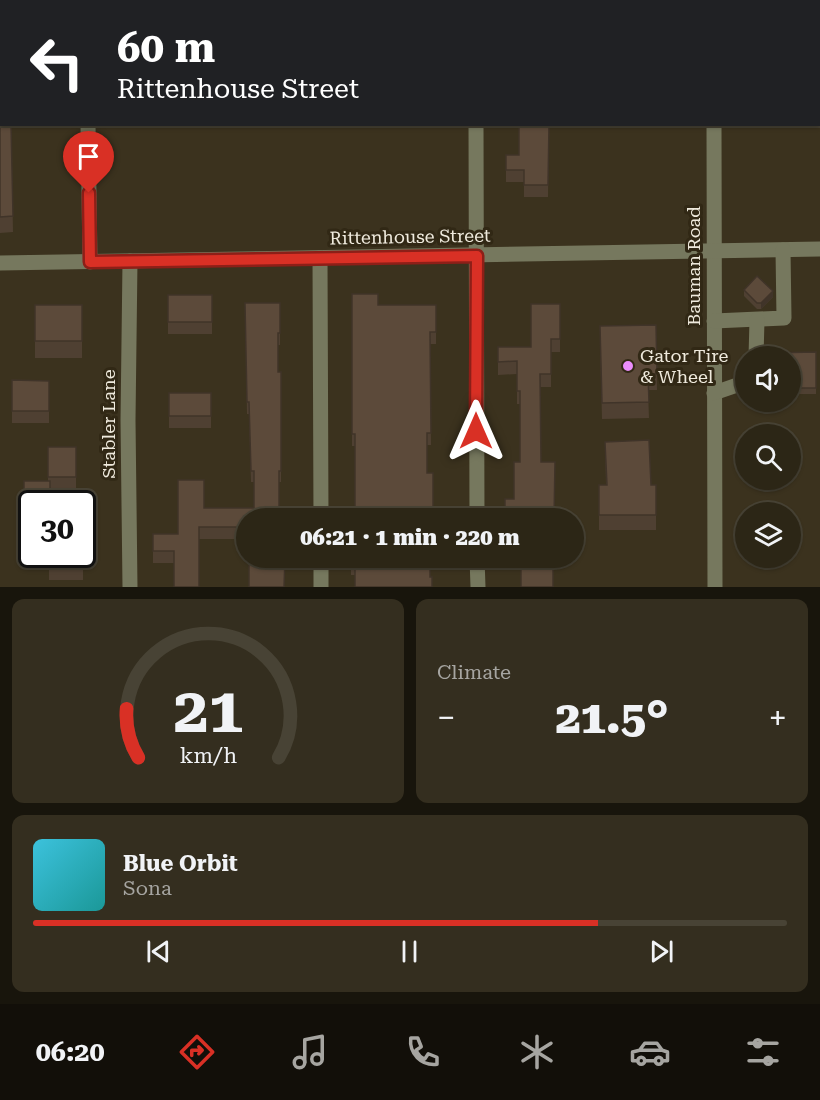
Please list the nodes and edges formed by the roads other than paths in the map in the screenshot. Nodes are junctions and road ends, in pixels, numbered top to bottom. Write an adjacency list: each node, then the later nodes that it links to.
1 (88, 126): 10 (street)
2 (476, 126): 7 (street)
3 (714, 126): 6 (street, Bauman Road)
4 (820, 249): 5 (street, Rittenhouse Street)
5 (783, 250): 6 (street, Rittenhouse Street); 12 (street)
6 (714, 251): 7 (street, Rittenhouse Street); 13 (street, Bauman Road)
7 (477, 256): 8 (street, Rittenhouse Street); 18 (street)
8 (320, 258): 9 (street, Rittenhouse Street); 17 (street)
9 (129, 261): 10 (street, Rittenhouse Street); 21 (street, Stabler Lane)
10 (90, 262): 11 (street, Rittenhouse Street)
11 (0, 263)
12 (757, 320): 13 (street); 14 (street)
13 (714, 321): 16 (street, Bauman Road)
14 (756, 346)
15 (735, 386): 16 (street)
16 (714, 393): 24 (street, Bauman Road)
17 (321, 508)
18 (477, 508)
19 (321, 568): 22 (street)
20 (477, 568): 23 (street)
21 (130, 587)
22 (321, 587)
23 (478, 587)
24 (716, 587)

